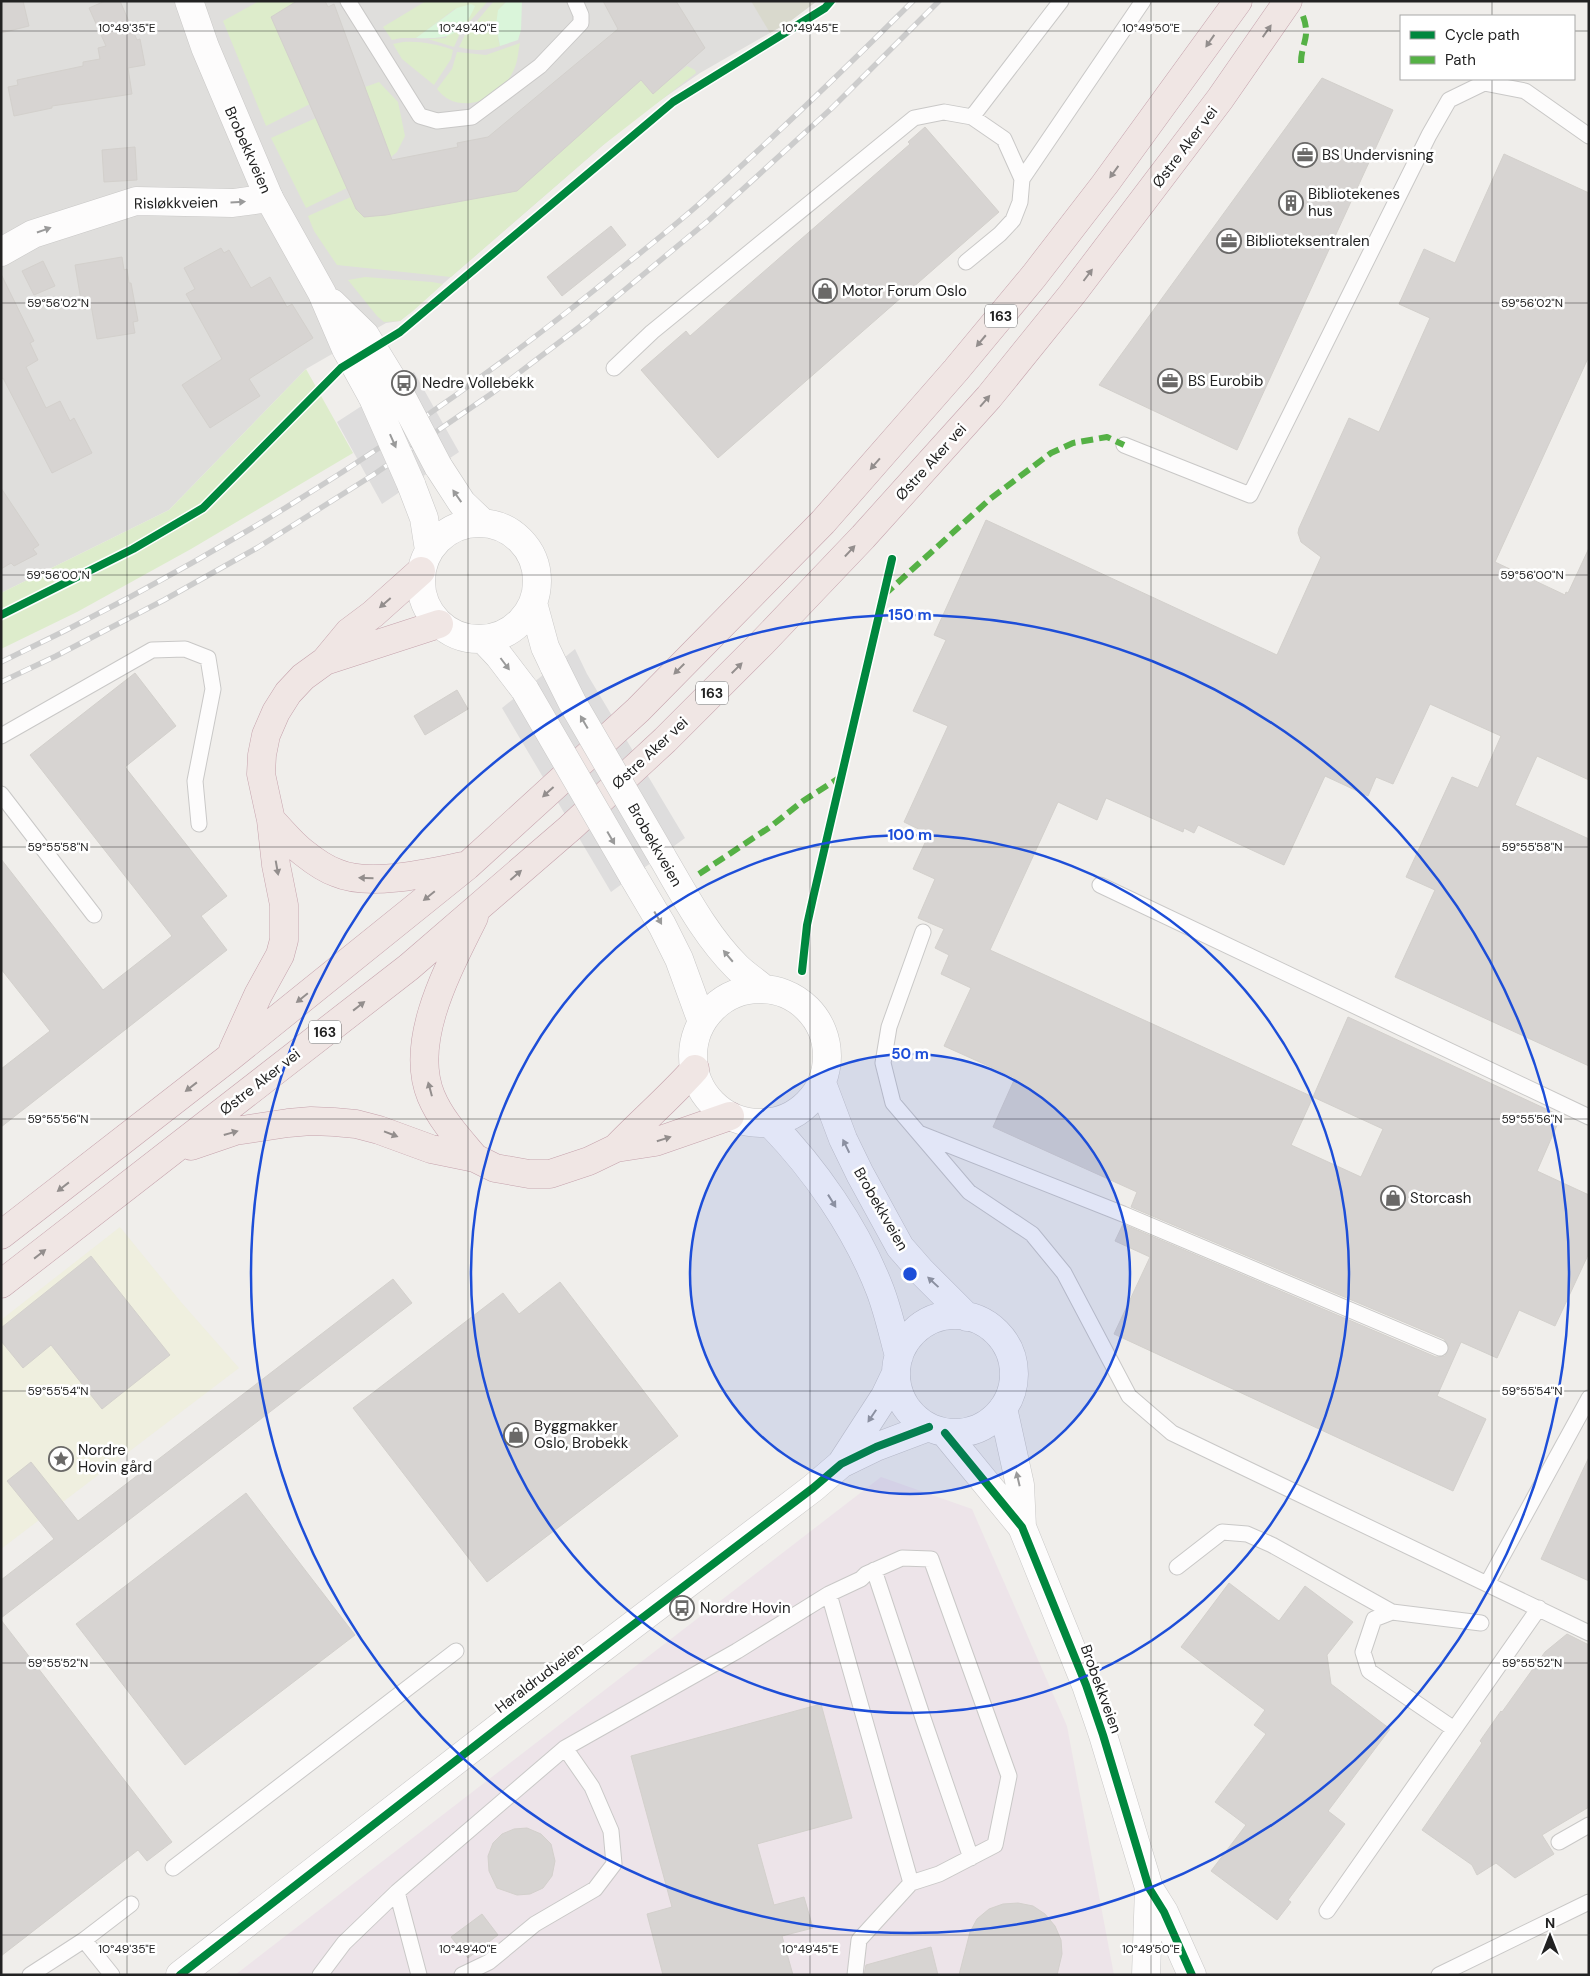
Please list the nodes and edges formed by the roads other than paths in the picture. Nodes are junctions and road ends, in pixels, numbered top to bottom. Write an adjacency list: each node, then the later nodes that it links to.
1 (189, 1): 11 (street, Brobekkveien)
2 (348, 1): 3 (lane)
3 (575, 1)
4 (1060, 1): 8 (lane)
5 (1143, 1): 10 (lane)
6 (1238, 1): 27 (highway, 163, one-way to 27)
7 (1288, 1): 29 (highway, Østre Aker vei / 163, one-way to 7)
8 (972, 117): 10 (lane); 14 (lane)
9 (1589, 136): 16 (lane)
10 (1022, 179): 13 (lane)
11 (269, 198): 12 (street, Risløkkveien, one-way to 11); 15 (street, Brobekkveien)
12 (1, 252)
13 (966, 262)
14 (614, 368)
15 (384, 391): 17 (street, Brobekkveien, one-way to 15, bridge); 18 (street, Brobekkveien, one-way to 18, bridge)
16 (1124, 445)
17 (482, 522): 18 (street); 19 (street)
18 (425, 560): 20 (street); 22 (highway, one-way to 22)
19 (533, 603): 21 (street); 32 (street, Brobekkveien, one-way to 19, bridge)
20 (439, 624): 21 (street); 22 (highway)
21 (483, 640): 33 (street, one-way to 33, bridge)
22 (325, 662): 25 (highway)
23 (1, 736): 26 (lane)
24 (1, 794): 30 (lane)
25 (271, 820): 27 (highway, one-way to 25); 34 (highway, one-way to 34)
26 (198, 824)
27 (467, 866): 34 (highway, 163, one-way to 34)
28 (1100, 885): 38 (lane)
29 (480, 907): 42 (highway, Østre Aker vei / 163, one-way to 29); 43 (highway, one-way to 29)
30 (94, 915)
31 (923, 932): 40 (lane)
32 (764, 988): 33 (street); 36 (street)
33 (702, 1022): 35 (street)
34 (230, 1057): 44 (highway, 163, one-way to 44)
35 (695, 1069): 37 (street); 41 (highway)
36 (822, 1083): 39 (street); 46 (street, Brobekkveien, one-way to 36)
37 (730, 1116): 39 (street); 41 (highway, one-way to 37)
38 (1589, 1116)
39 (768, 1122): 48 (street, one-way to 48)
40 (919, 1134): 47 (lane); 56 (lane)
41 (616, 1148): 43 (highway)
42 (168, 1154): 43 (highway, one-way to 43); 45 (highway, Østre Aker vei / 163, one-way to 42)
43 (475, 1158)
44 (1, 1235)
45 (1, 1284)
46 (967, 1316): 48 (street); 50 (street)
47 (1440, 1348)
48 (897, 1365): 51 (street); 52 (street, Haraldrudveien, one-way to 52)
49 (1589, 1398): 56 (lane)
50 (1003, 1408): 51 (street); 53 (street, Brobekkveien, one-way to 50)
51 (937, 1430): 52 (street, Haraldrudveien); 53 (street, Brobekkveien)
52 (841, 1464): 79 (street, Haraldrudveien)
53 (1022, 1527): 70 (street, Brobekkveien)
54 (1177, 1567): 59 (lane)
55 (874, 1570): 57 (lane); 67 (lane); 67 (lane)
56 (1487, 1584): 58 (lane)
57 (828, 1594): 64 (lane); 69 (lane)
58 (1539, 1608): 61 (lane); 63 (lane)
59 (1392, 1612): 60 (lane); 63 (lane)
60 (1481, 1623)
61 (1589, 1632)
62 (456, 1651): 68 (lane)
63 (1454, 1729): 74 (lane)
64 (565, 1748): 71 (lane); 82 (lane)
65 (1589, 1825): 66 (lane)
66 (1559, 1842)
67 (971, 1858): 69 (lane)
68 (174, 1868)
69 (911, 1883): 83 (lane)
70 (1149, 1888): 84 (street, Brobekkveien); 85 (street, Brobekkveien)
71 (397, 1892): 80 (lane); 81 (lane)
72 (1589, 1902): 76 (lane)
73 (131, 1904): 75 (lane)
74 (1327, 1911)
75 (84, 1940): 77 (lane); 78 (lane)
76 (1446, 1973)
77 (30, 1975)
78 (112, 1975)
79 (180, 1975)
80 (320, 1975)
81 (419, 1975)
82 (462, 1975)
83 (855, 1975)
84 (1146, 1975)
85 (1192, 1975)

